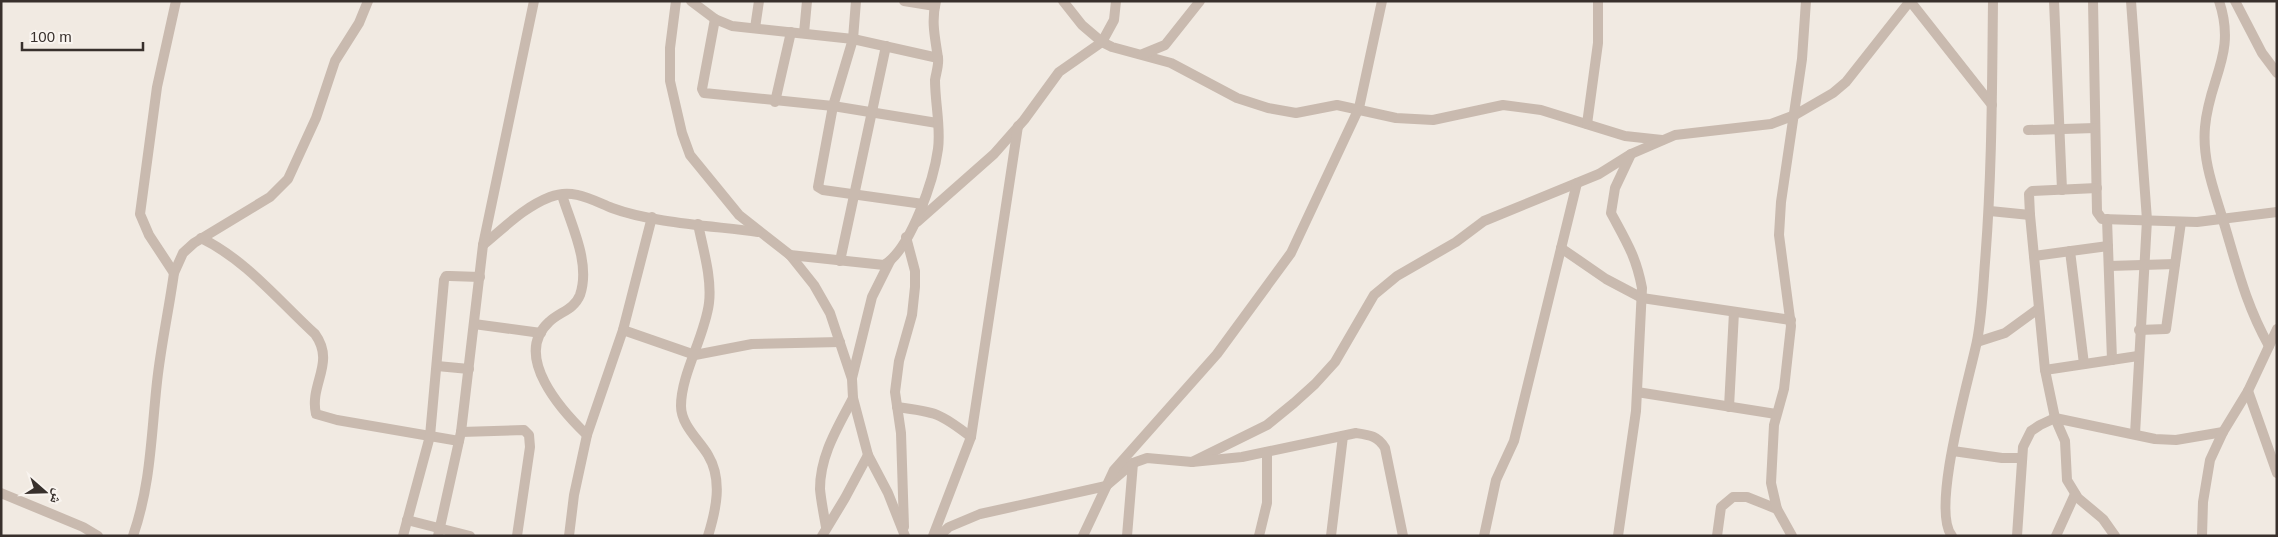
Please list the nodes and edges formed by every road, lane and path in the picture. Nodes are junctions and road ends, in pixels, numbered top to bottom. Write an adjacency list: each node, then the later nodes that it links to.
1 (176, 1): 78 (street)
2 (368, 1): 66 (street)
3 (534, 1): 67 (street)
4 (676, 1): 64 (street)
5 (691, 1): 24 (street)
6 (758, 1): 25 (street)
7 (807, 1): 27 (street)
8 (856, 1): 28 (street)
9 (904, 1): 23 (street)
10 (1063, 1): 29 (street)
11 (1116, 1): 29 (street)
12 (1200, 1): 31 (street)
13 (1382, 1): 37 (street)
14 (1598, 1): 41 (street)
15 (1806, 1): 39 (street)
16 (1910, 1): 35 (street); 39 (street)
17 (1993, 1): 35 (street)
18 (2054, 1): 44 (street)
19 (2093, 1): 43 (street)
20 (2131, 1): 59 (street)
21 (2219, 1): 60 (street)
22 (2235, 1): 33 (street)
23 (936, 4): 32 (street)
24 (716, 19): 25 (street); 34 (street)
25 (755, 28): 26 (street)
26 (791, 32): 27 (street); 34 (street)
27 (804, 33): 28 (street)
28 (852, 39): 30 (street); 36 (street)
29 (1102, 42): 31 (street); 42 (street)
30 (886, 46): 32 (street); 38 (street)
31 (1143, 54): 37 (street)
32 (938, 58): 40 (street)
33 (2277, 73)
34 (774, 102): 36 (street)
35 (1992, 105): 54 (street)
36 (834, 106): 38 (street); 51 (street)
37 (1359, 108): 41 (street); 121 (street)
38 (872, 113): 40 (street); 51 (street)
39 (1795, 115): 46 (street); 83 (street)
40 (937, 123): 53 (street)
41 (1587, 124): 46 (street)
42 (1018, 126): 63 (street); 113 (street)
43 (2095, 128): 44 (street); 49 (street)
44 (2060, 129): 45 (street); 50 (street)
45 (2028, 130)
46 (1664, 140): 47 (street)
47 (1631, 154): 48 (street); 80 (street)
48 (1577, 183): 69 (street); 118 (street)
49 (2097, 188): 50 (street); 58 (street)
50 (2062, 190): 56 (street)
51 (856, 194): 53 (street); 73 (street)
52 (562, 195): 57 (street); 67 (street); 88 (street)
53 (923, 204): 63 (street)
54 (1990, 211): 56 (street); 90 (street)
55 (2277, 212): 60 (street)
56 (2030, 215): 72 (street)
57 (652, 217): 62 (street); 86 (street)
58 (2107, 219): 59 (street); 68 (street)
59 (2147, 220): 61 (street); 75 (street)
60 (2223, 220): 61 (street); 91 (street)
61 (2181, 222): 76 (street)
62 (698, 224): 64 (street); 92 (street)
63 (914, 226): 65 (street)
64 (759, 232): 71 (street)
65 (906, 237): 74 (street); 103 (street)
66 (201, 238): 78 (street); 110 (street)
67 (483, 245): 79 (street)
68 (2108, 246): 70 (street); 77 (street)
69 (1561, 248): 80 (street); 143 (street)
70 (2070, 251): 72 (street); 95 (street)
71 (790, 255): 73 (street); 89 (street)
72 (2034, 256): 81 (street)
73 (840, 261): 74 (street)
74 (890, 261): 99 (street)
75 (2144, 264): 76 (street); 77 (street); 87 (street)
76 (2175, 264): 87 (street)
77 (2109, 266): 94 (street)
78 (174, 272): 130 (street)
79 (480, 277): 84 (street); 96 (street)
80 (1642, 298): 82 (street); 101 (street)
81 (2038, 309): 90 (street); 98 (street)
82 (1734, 312): 83 (street); 104 (street)
83 (1792, 320): 105 (street)
84 (474, 324): 88 (street); 97 (street)
85 (2277, 329): 91 (street)
86 (623, 330): 92 (street); 109 (street)
87 (2139, 330): 93 (street)
88 (541, 333): 109 (street)
89 (840, 342): 92 (street); 99 (street)
90 (1977, 342): 114 (street)
91 (2269, 346): 100 (street)
92 (695, 355): 135 (street)
93 (2138, 356): 94 (street); 108 (street)
94 (2112, 360): 95 (street)
95 (2084, 364): 98 (street)
96 (437, 366): 97 (street); 110 (street)
97 (469, 369): 112 (street)
98 (2045, 370): 106 (street)
99 (852, 379): 102 (street)
100 (2248, 391): 107 (street); 120 (street)
101 (1637, 392): 104 (street); 144 (street)
102 (853, 398): 116 (street); 127 (street)
103 (897, 407): 113 (street); 128 (street)
104 (1729, 407): 105 (street)
105 (1776, 414): 124 (street)
106 (2056, 418): 108 (street); 117 (street); 123 (street)
107 (2223, 432): 108 (street); 151 (street)
108 (2135, 434)
109 (587, 435): 134 (street)
110 (430, 436): 112 (street); 125 (street)
111 (1343, 436): 115 (street); 141 (street); 142 (street)
112 (460, 437): 126 (street); 133 (street)
113 (971, 437): 136 (street)
114 (1953, 451): 117 (street); 147 (street)
115 (1267, 452): 118 (street); 140 (street)
116 (868, 454): 127 (street); 128 (street)
117 (2021, 458): 148 (street)
118 (1192, 462): 119 (street)
119 (1133, 463): 121 (street); 139 (street)
120 (2277, 473)
121 (1106, 486): 137 (street); 138 (street)
122 (1, 493): 129 (street)
123 (2075, 494): 149 (street); 150 (street)
124 (1777, 509): 145 (street); 146 (street)
125 (407, 520): 126 (street); 131 (street)
126 (439, 532): 132 (street)
127 (824, 532)
128 (905, 534)
129 (98, 536)
130 (133, 536)
131 (403, 536)
132 (470, 536)
133 (517, 536)
134 (569, 536)
135 (708, 536)
136 (933, 536)
137 (939, 536)
138 (1083, 536)
139 (1127, 536)
140 (1259, 536)
141 (1331, 536)
142 (1403, 536)
143 (1484, 536)
144 (1618, 536)
145 (1717, 536)
146 (1792, 536)
147 (1952, 536)
148 (2017, 536)
149 (2056, 536)
150 (2114, 536)
151 (2202, 536)

